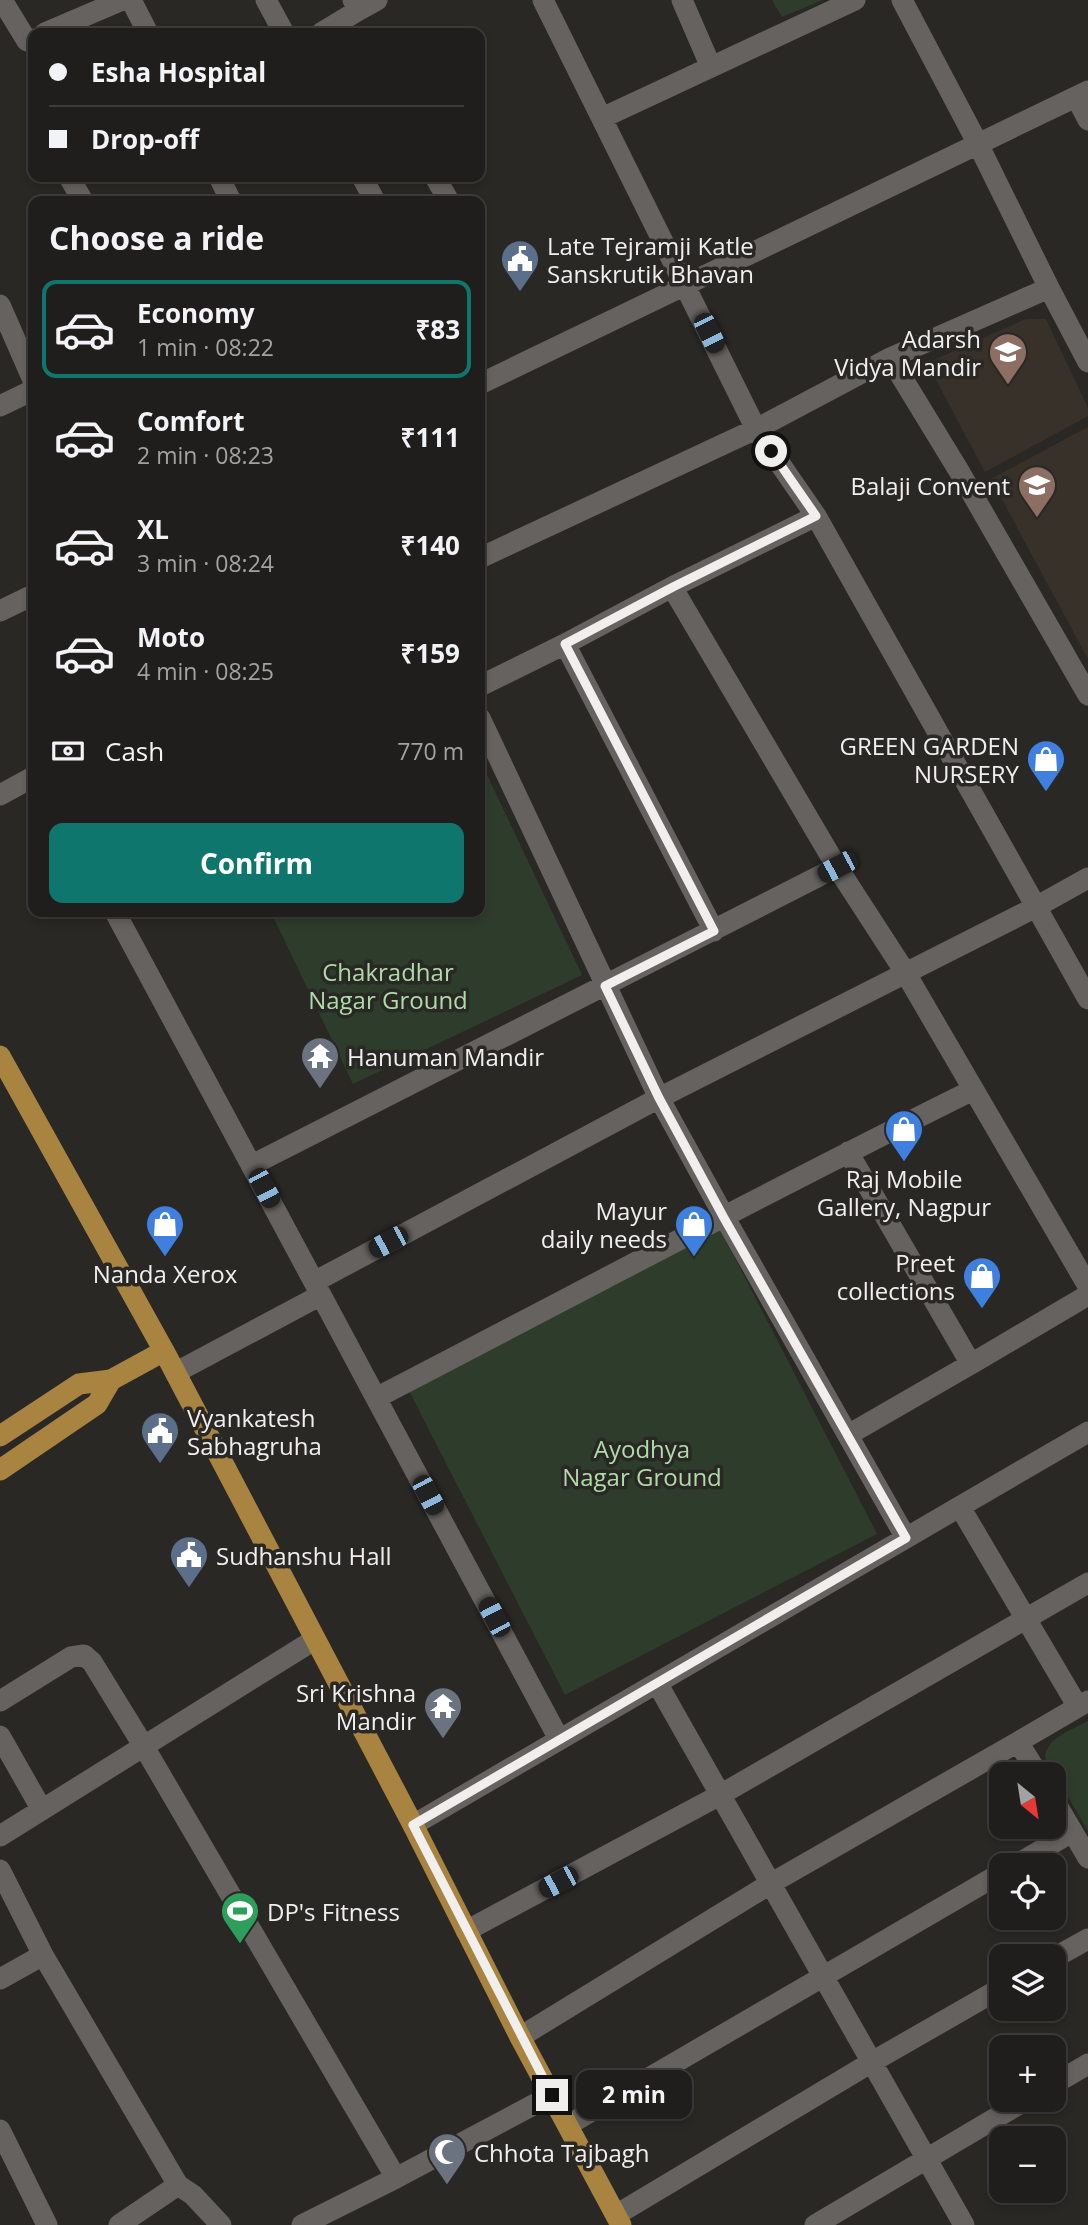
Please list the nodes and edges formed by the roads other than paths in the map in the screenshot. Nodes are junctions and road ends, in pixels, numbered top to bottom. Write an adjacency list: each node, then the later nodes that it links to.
1 (2, 0): 14 (street)
2 (122, 0): 10 (street)
3 (131, 0): 11 (street)
4 (266, 0): 12 (street)
5 (543, 0): 17 (street)
6 (682, 0): 15 (street)
7 (855, 0): 15 (street)
8 (902, 0): 19 (street)
9 (357, 13): 13 (street)
10 (58, 28)
11 (145, 28)
12 (281, 28)
13 (330, 28)
14 (28, 41)
15 (711, 67): 17 (street)
16 (1082, 94): 18 (street); 19 (street)
17 (602, 118): 20 (street)
18 (1088, 120)
19 (978, 144): 20 (street); 21 (street)
20 (686, 285): 27 (street); 30 (street)
21 (1049, 288): 23 (street); 24 (street)
22 (0, 305): 26 (street)
23 (1082, 332): 25 (street)
24 (890, 358): 30 (street); 38 (street)
25 (1088, 362)
26 (28, 369)
27 (485, 382)
28 (28, 392): 29 (street)
29 (0, 406)
30 (757, 429): 31 (street); 32 (street)
31 (816, 516): 33 (street); 44 (street)
32 (485, 556)
33 (673, 587): 36 (street); 42 (street)
34 (28, 597): 35 (street)
35 (0, 611)
36 (565, 644): 37 (street); 46 (street)
37 (485, 684)
38 (1088, 695)
39 (485, 730): 48 (street)
40 (28, 780): 41 (street)
41 (0, 794)
42 (837, 867): 46 (street); 47 (street)
43 (1088, 878): 44 (street)
44 (1036, 907): 47 (street); 49 (street)
45 (118, 917): 54 (street)
46 (714, 931): 48 (street)
47 (905, 972): 51 (street); 52 (street)
48 (605, 986): 52 (street); 54 (street)
49 (1088, 999)
50 (0, 1056): 59 (main road)
51 (973, 1090): 53 (street); 56 (street)
52 (659, 1098): 55 (street); 57 (street)
53 (848, 1152): 55 (street); 60 (street)
54 (252, 1165): 57 (street)
55 (724, 1218): 63 (street); 65 (street)
56 (1088, 1286)
57 (318, 1289): 61 (street); 63 (street)
58 (1088, 1295): 60 (street)
59 (164, 1351): 61 (main road); 62 (main road)
60 (971, 1364): 65 (street)
61 (176, 1374): 72 (main road)
62 (111, 1380): 66 (main road); 67 (main road)
63 (376, 1398): 77 (street)
64 (1088, 1433): 68 (street)
65 (848, 1435): 69 (street)
66 (0, 1436)
67 (0, 1470)
68 (960, 1507): 69 (street); 71 (street)
69 (906, 1538): 73 (street)
70 (1088, 1583): 71 (street)
71 (1026, 1618): 75 (street); 81 (street)
72 (314, 1640): 79 (street); 84 (main road)
73 (656, 1683): 77 (street); 81 (street)
74 (0, 1702): 79 (street)
75 (1083, 1704): 78 (street)
76 (0, 1736): 82 (street)
77 (559, 1739): 84 (street)
78 (1018, 1742): 80 (street); 91 (street)
79 (143, 1745): 82 (street); 108 (street)
80 (1030, 1762)
81 (720, 1795): 91 (street); 92 (street)
82 (42, 1810): 86 (street)
83 (1066, 1820): 85 (street)
84 (413, 1825): 92 (main road)
85 (1073, 1832): 87 (street); 88 (street)
86 (0, 1836)
87 (1037, 1853)
88 (1088, 1858)
89 (0, 1870): 95 (street)
90 (989, 1880): 96 (street)
91 (770, 1884): 96 (street); 99 (street)
92 (466, 1931): 99 (main road)
93 (1088, 1939): 94 (street)
94 (1066, 1951)
95 (43, 1955): 97 (street); 109 (street)
96 (823, 1976): 100 (street); 105 (street)
97 (0, 1979)
98 (989, 1995): 100 (street)
99 (520, 2037): 103 (main road)
100 (872, 2062): 107 (street); 110 (street)
101 (1088, 2064): 102 (street)
102 (1066, 2077)
103 (552, 2095): 105 (main road); 108 (street)
104 (1005, 2112): 107 (street)
105 (568, 2125): 110 (main road)
106 (0, 2130): 112 (street)
107 (926, 2158): 115 (street); 116 (street)
108 (396, 2178): 111 (street)
109 (178, 2185): 113 (street); 114 (street)
110 (618, 2220)
111 (307, 2224)
112 (47, 2225)
113 (119, 2225)
114 (221, 2225)
115 (815, 2225)
116 (964, 2225)

